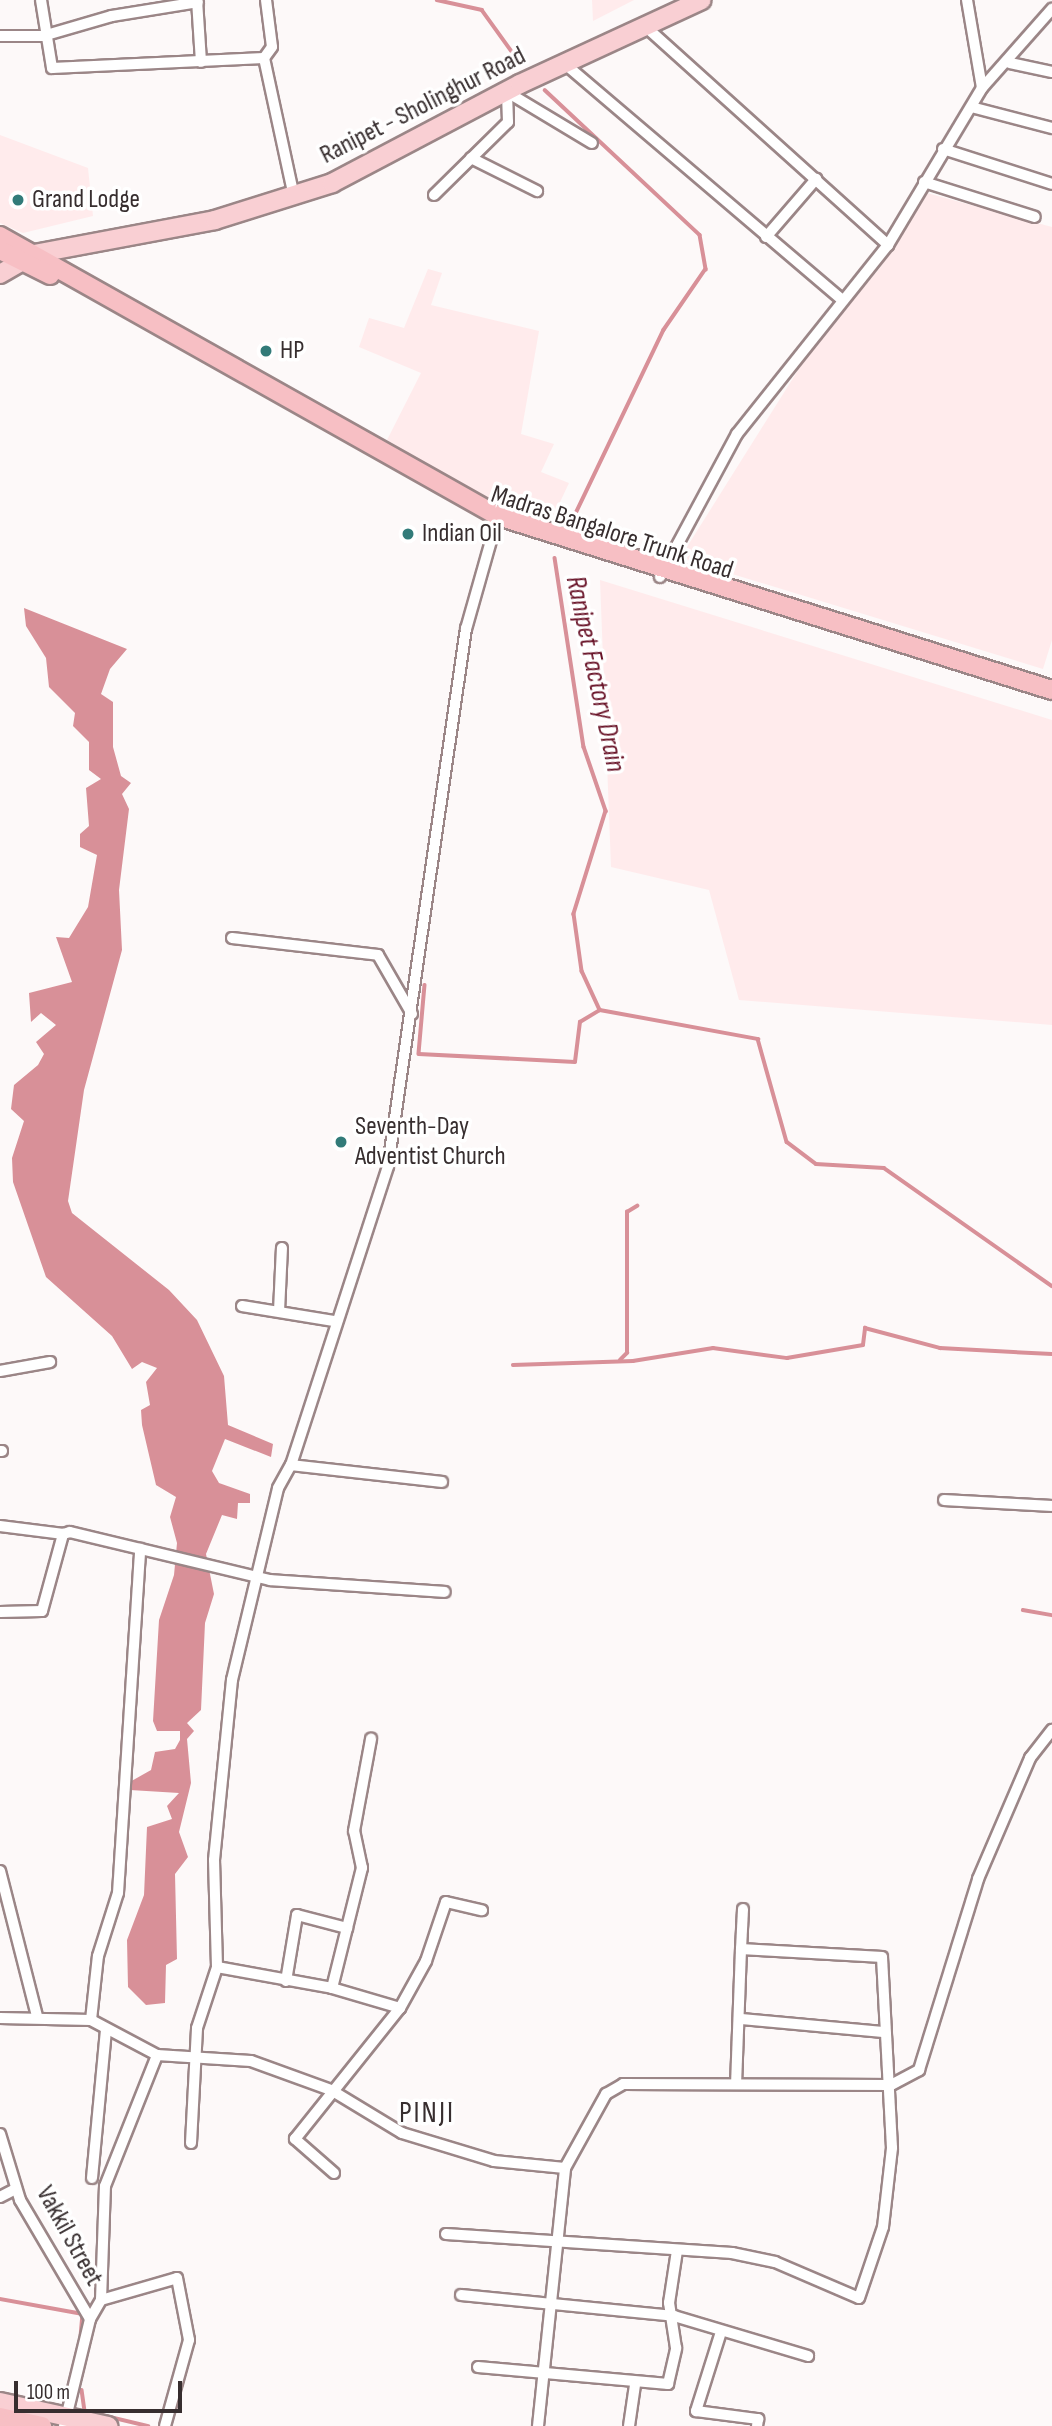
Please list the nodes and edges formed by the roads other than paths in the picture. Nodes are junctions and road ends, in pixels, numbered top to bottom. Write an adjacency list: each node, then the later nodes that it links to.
1 (41, 0): 10 (street)
2 (266, 0): 11 (street)
3 (681, 0): 15 (main road)
4 (702, 0): 8 (main road, Ranipet - Sholinghur Road)
5 (967, 0): 17 (street)
6 (197, 1): 10 (street); 12 (street)
7 (1051, 11): 13 (street)
8 (646, 27): 14 (main road, Ranipet - Sholinghur Road); 24 (street)
9 (0, 36): 10 (street)
10 (43, 36): 12 (street)
11 (264, 58): 12 (street); 28 (street)
12 (201, 62)
13 (1010, 63): 16 (street); 17 (street)
14 (565, 64): 15 (main road, Ranipet - Sholinghur Road); 31 (street)
15 (536, 72): 18 (main road, Ranipet - Sholinghur Road); 28 (main road)
16 (1052, 72)
17 (982, 88): 19 (street)
18 (507, 92): 21 (street); 23 (street); 28 (main road, Ranipet - Sholinghur Road)
19 (975, 108): 20 (street); 22 (street)
20 (1052, 128)
21 (592, 143)
22 (943, 149): 25 (street); 26 (street)
23 (471, 158): 27 (street); 29 (street)
24 (816, 179): 31 (street); 32 (street)
25 (924, 182): 30 (street); 32 (street)
26 (1052, 184)
27 (537, 191)
28 (293, 192): 33 (main road)
29 (434, 195)
30 (1035, 218)
31 (766, 237): 35 (street)
32 (888, 245): 35 (street)
33 (12, 252): 34 (main road); 36 (highway, Madras Bangalore Trunk Road)
34 (0, 274)
35 (842, 300): 37 (street)
36 (497, 520): 37 (highway, Madras Bangalore Trunk Road); 42 (street)
37 (662, 573): 38 (highway, Madras Bangalore Trunk Road)
38 (1016, 684): 39 (highway); 40 (highway, Madras Bangalore Trunk Road)
39 (1052, 690)
40 (1052, 699)
41 (232, 938): 42 (street)
42 (412, 1014): 46 (street)
43 (282, 1248): 45 (street)
44 (242, 1306): 45 (street)
45 (279, 1311): 46 (street)
46 (334, 1321): 49 (street)
47 (50, 1363): 48 (street)
48 (0, 1371)
49 (291, 1465): 50 (street); 56 (street)
50 (443, 1482)
51 (944, 1500): 52 (street)
52 (1052, 1506)
53 (0, 1526): 54 (street)
54 (63, 1534): 55 (street); 58 (street)
55 (140, 1549): 56 (street); 73 (street)
56 (258, 1575): 57 (street); 66 (street)
57 (444, 1592)
58 (0, 1612)
59 (1052, 1730): 79 (street)
60 (371, 1739): 64 (street)
61 (0, 1871): 70 (street)
62 (743, 1909): 65 (street)
63 (482, 1910): 69 (street)
64 (347, 1928): 67 (street); 68 (street)
65 (741, 1949): 72 (street); 75 (street)
66 (217, 1967): 67 (street); 77 (street)
67 (286, 1981): 68 (street)
68 (332, 1988): 69 (street)
69 (400, 2008): 80 (street)
70 (37, 2016): 71 (street); 73 (street)
71 (0, 2018)
72 (741, 2019): 75 (street); 78 (street)
73 (91, 2020): 74 (street)
74 (106, 2031): 76 (street); 85 (street)
75 (883, 2032): 79 (street)
76 (158, 2055): 77 (street); 92 (street)
77 (198, 2058): 80 (street); 82 (street)
78 (736, 2084): 79 (street); 83 (street)
79 (891, 2085): 90 (street)
80 (331, 2090): 83 (street); 84 (street)
81 (0, 2134): 86 (street, Vakkil Street)
82 (191, 2143)
83 (565, 2168): 89 (street)
84 (334, 2173)
85 (92, 2178)
86 (16, 2189): 87 (street); 95 (street, Vakkil Street)
87 (0, 2197)
88 (446, 2234): 89 (street)
89 (559, 2239): 90 (street); 93 (street)
90 (677, 2251): 94 (street)
91 (461, 2295): 93 (street)
92 (101, 2300): 95 (street); 106 (street)
93 (549, 2303): 94 (street); 99 (street)
94 (674, 2316): 96 (street); 100 (street)
95 (90, 2319): 103 (street)
96 (720, 2335): 97 (street); 109 (street)
97 (808, 2356)
98 (478, 2367): 99 (street)
99 (544, 2371): 100 (street); 107 (street)
100 (635, 2385): 108 (street)
101 (0, 2402): 103 (main road)
102 (0, 2417): 104 (highway)
103 (65, 2421): 105 (main road)
104 (41, 2426)
105 (108, 2426)
106 (165, 2426)
107 (538, 2426)
108 (629, 2426)
109 (757, 2426)

